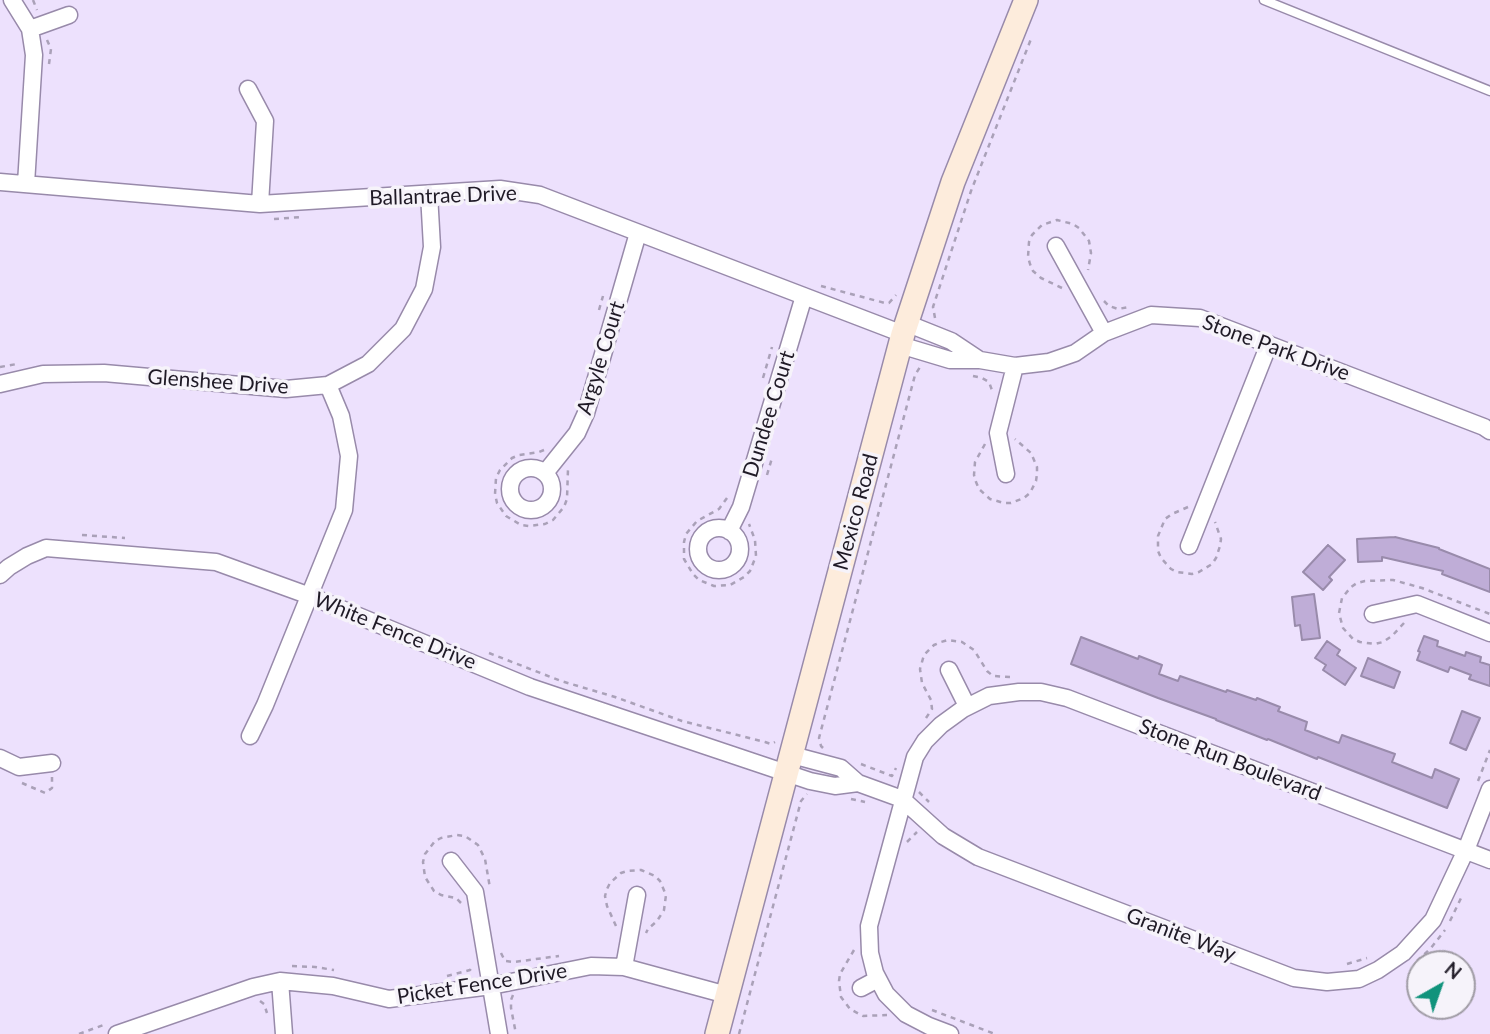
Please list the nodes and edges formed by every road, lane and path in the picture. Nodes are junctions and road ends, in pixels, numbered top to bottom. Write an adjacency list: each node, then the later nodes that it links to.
1 (12, 0): 5 (street)
2 (1026, 0): 22 (street, Mexico Road)
3 (1264, 0): 8 (lane)
4 (69, 15): 5 (street)
5 (30, 29): 10 (street)
6 (1032, 38): 21 (path)
7 (248, 89): 12 (street)
8 (1490, 92)
9 (0, 182): 10 (street, Ballantrae Drive)
10 (26, 184): 12 (street, Ballantrae Drive)
11 (429, 194): 12 (street, Ballantrae Drive); 15 (street, Ballantrae Drive); 32 (street, Glenshee Drive)
12 (260, 204)
13 (306, 217): 14 (path)
14 (268, 218)
15 (638, 233): 18 (street, Ballantrae Drive); 39 (street, Argyle Court)
16 (1056, 246): 23 (street)
17 (605, 291): 20 (path)
18 (804, 296): 22 (street, Ballantrae Drive); 41 (street, Dundee Court)
19 (889, 303): 22 (path)
20 (597, 317)
21 (939, 322)
22 (900, 328): 25 (street, Stone Park Drive); 25 (street, Stone Park Drive); 53 (street, Mexico Road)
23 (1104, 333): 24 (street, Stone Park Drive); 28 (street, Stone Park Drive)
24 (1269, 344): 35 (street, Stone Park Drive); 42 (street)
25 (980, 360): 28 (street, Stone Park Drive)
26 (25, 362): 29 (path)
27 (924, 365): 54 (path)
28 (1015, 366): 40 (street)
29 (0, 367)
30 (969, 375): 33 (path)
31 (0, 384): 32 (street, Glenshee Drive)
32 (328, 385): 44 (street)
33 (991, 403)
34 (1013, 431): 36 (path)
35 (1490, 431)
36 (985, 435)
37 (547, 449): 38 (path)
38 (572, 461)
39 (544, 473)
40 (1006, 474)
41 (729, 531)
42 (1189, 545)
43 (0, 575): 44 (street, White Fence Drive)
44 (310, 596): 52 (street); 53 (street, White Fence Drive)
45 (1373, 614): 46 (street)
46 (1490, 633)
47 (483, 651): 53 (path)
48 (949, 670): 50 (street)
49 (1009, 677): 51 (path)
50 (967, 706): 62 (street, Stone Run Boulevard); 68 (street, Stone Run Boulevard)
51 (925, 719)
52 (250, 736)
53 (781, 751): 62 (street, Granite Way); 91 (street, Mexico Road)
54 (830, 753)
55 (0, 758): 57 (street)
56 (853, 761): 58 (path)
57 (52, 763): 59 (path)
58 (897, 766)
59 (23, 783)
60 (1490, 789): 68 (street)
61 (813, 792): 101 (path)
62 (909, 793): 65 (path); 68 (street, Granite Way); 87 (street, Stone Run Boulevard)
63 (848, 799): 64 (path)
64 (872, 803)
65 (934, 807)
66 (923, 838): 67 (path)
67 (904, 845)
68 (1466, 850): 69 (street, Stone Run Boulevard)
69 (1490, 859)
70 (451, 861): 88 (street)
71 (1464, 890): 78 (path)
72 (491, 895): 74 (path)
73 (637, 895): 83 (street)
74 (464, 905)
75 (617, 931): 76 (path)
76 (645, 934)
77 (500, 943): 80 (path)
78 (1429, 950)
79 (1376, 954): 82 (path)
80 (567, 955)
81 (474, 962): 86 (path)
82 (1340, 966)
83 (624, 967): 88 (street, Picket Fence Drive); 91 (street, Picket Fence Drive)
84 (337, 971): 85 (path)
85 (283, 974): 88 (street, Picket Fence Drive); 95 (street, Picket Fence Drive); 97 (street)
86 (446, 976)
87 (878, 979): 89 (street); 102 (street)
88 (491, 986): 98 (street)
89 (862, 988)
90 (519, 991): 99 (path)
91 (727, 995): 100 (street, Mexico Road)
92 (255, 999): 94 (path)
93 (925, 1007): 103 (path)
94 (267, 1013)
95 (111, 1029): 96 (path)
96 (79, 1034)
97 (284, 1034)
98 (499, 1034)
99 (516, 1034)
100 (717, 1034)
101 (739, 1034)
102 (950, 1034)
103 (995, 1034)

